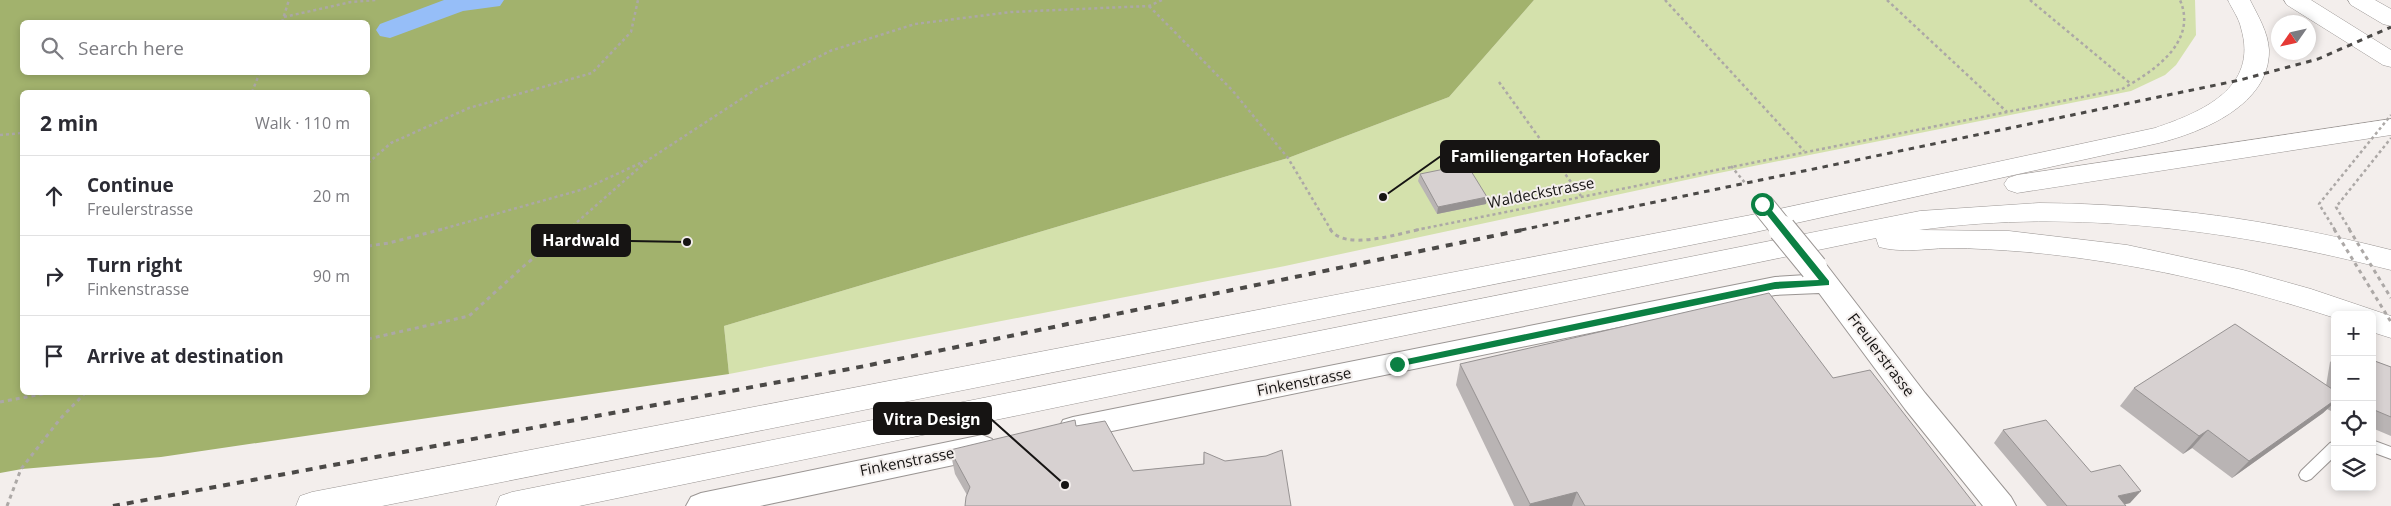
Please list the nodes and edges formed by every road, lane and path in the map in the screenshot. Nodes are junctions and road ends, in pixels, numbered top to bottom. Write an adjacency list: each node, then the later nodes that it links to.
1 (290, 0): 13 (path)
2 (376, 0): 13 (path)
3 (638, 0): 29 (path)
4 (1162, 0): 12 (path)
5 (1665, 0): 27 (path)
6 (1886, 0): 21 (path)
7 (2030, 0): 19 (path)
8 (2180, 0): 19 (path, Waldeckstrasse)
9 (2239, 0): 31 (highway)
10 (2295, 0): 16 (highway)
11 (2359, 0): 14 (highway)
12 (1149, 6): 28 (path); 30 (path, Waldeckstrasse)
13 (284, 17): 15 (path)
14 (2391, 19)
15 (283, 20)
16 (2391, 60)
17 (259, 75): 20 (path)
18 (1499, 82): 30 (path)
19 (2131, 84): 21 (path, Waldeckstrasse)
20 (253, 90)
21 (2007, 112): 27 (path, Waldeckstrasse)
22 (2391, 116): 39 (path, bridge)
23 (2391, 127): 31 (highway)
24 (20, 133): 25 (path)
25 (0, 135)
26 (2391, 138): 36 (path, bridge)
27 (1804, 151): 30 (path, Waldeckstrasse)
28 (648, 160): 32 (path); 41 (path)
29 (370, 161)
30 (1581, 196)
31 (1757, 214): 35 (street, Freulerstrasse, bridge); 53 (highway)
32 (370, 246)
33 (1771, 251): 34 (highway); 37 (highway); 54 (highway)
34 (2391, 260)
35 (1820, 275): 45 (street, Finkenstrasse); 56 (street, Freulerstrasse)
36 (2391, 298)
37 (2346, 311)
38 (2376, 321): 40 (highway)
39 (2391, 322)
40 (2391, 327)
41 (370, 339)
42 (37, 395): 44 (path)
43 (83, 395): 52 (path)
44 (0, 402)
45 (1046, 434)
46 (1007, 442): 51 (street, Finkenstrasse)
47 (2376, 447): 49 (lane)
48 (2331, 451): 50 (lane)
49 (2391, 453)
50 (2306, 475)
51 (782, 497): 55 (street, Finkenstrasse)
52 (7, 506)
53 (312, 506)
54 (512, 506)
55 (701, 506)
56 (2001, 506)

